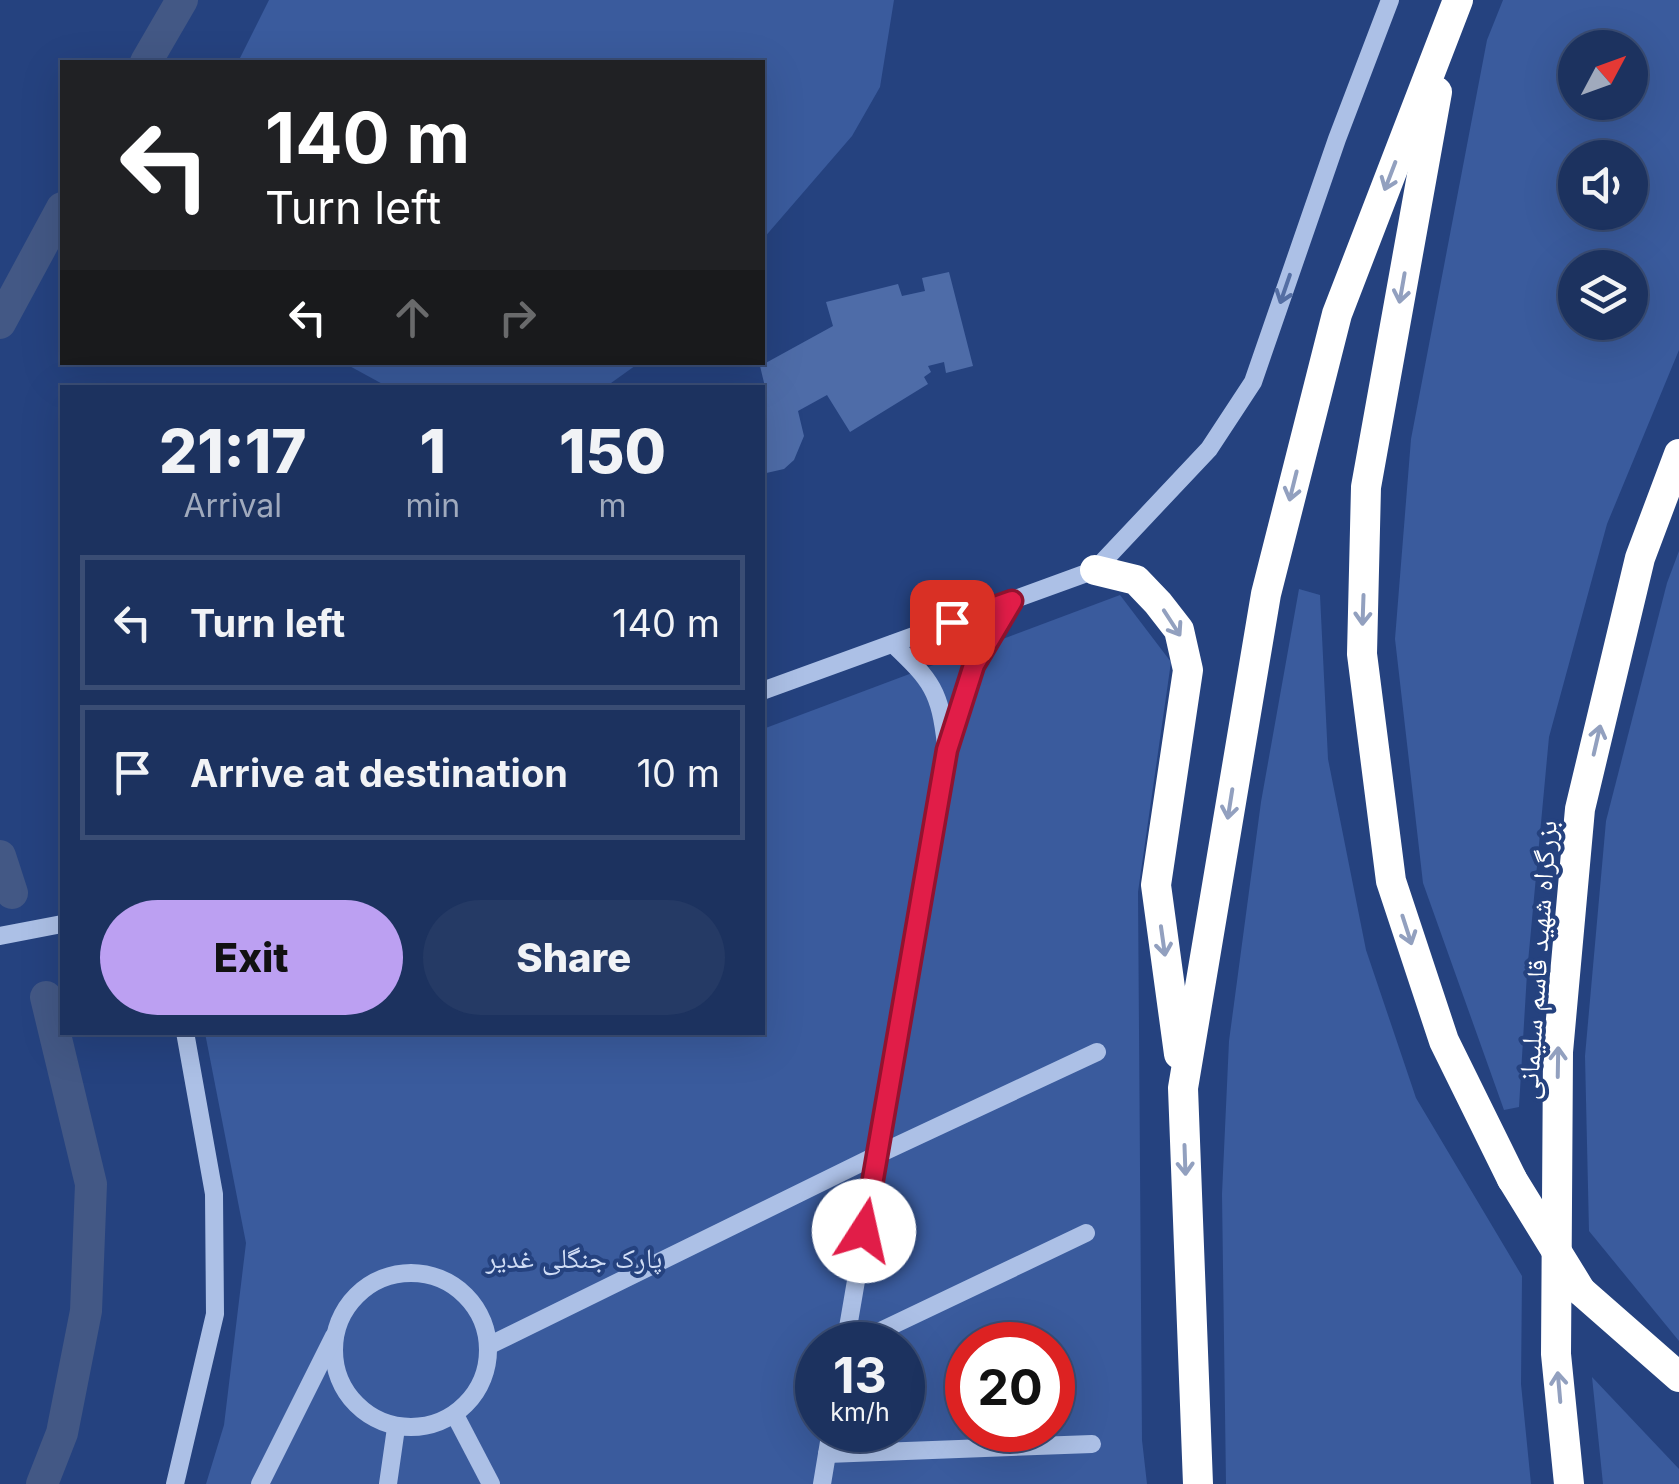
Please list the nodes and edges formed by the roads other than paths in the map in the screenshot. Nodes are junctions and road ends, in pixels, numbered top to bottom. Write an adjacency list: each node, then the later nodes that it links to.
1 (1390, 0): 4 (street, one-way to 4)
2 (1454, 10): 13 (highway, one-way to 13); 20 (highway, one-way to 20, bridge)
3 (1679, 454): 31 (highway, بزرگراه شهید قاسم سلیمانی, one-way to 3)
4 (1095, 570): 5 (street); 13 (highway, one-way to 13)
5 (1012, 601): 6 (street); 8 (street)
6 (893, 644): 7 (street); 8 (street)
7 (765, 690)
8 (947, 750): 14 (street)
9 (60, 924): 10 (street)
10 (0, 936)
11 (186, 1035): 25 (street)
12 (1097, 1052): 14 (street)
13 (1183, 1088): 30 (highway, one-way to 30)
14 (877, 1155): 16 (street); 19 (street)
15 (1086, 1233): 17 (street)
16 (852, 1322)
17 (897, 1322)
18 (334, 1335): 19 (street); 22 (street); 26 (street)
19 (490, 1345): 21 (street)
20 (1679, 1378)
21 (455, 1415): 22 (street); 28 (street)
22 (396, 1428): 27 (street)
23 (1092, 1444): 24 (street)
24 (827, 1454): 29 (street)
25 (175, 1484)
26 (260, 1484)
27 (388, 1484)
28 (492, 1484)
29 (822, 1484)
30 (1198, 1484)
31 (1569, 1484)

